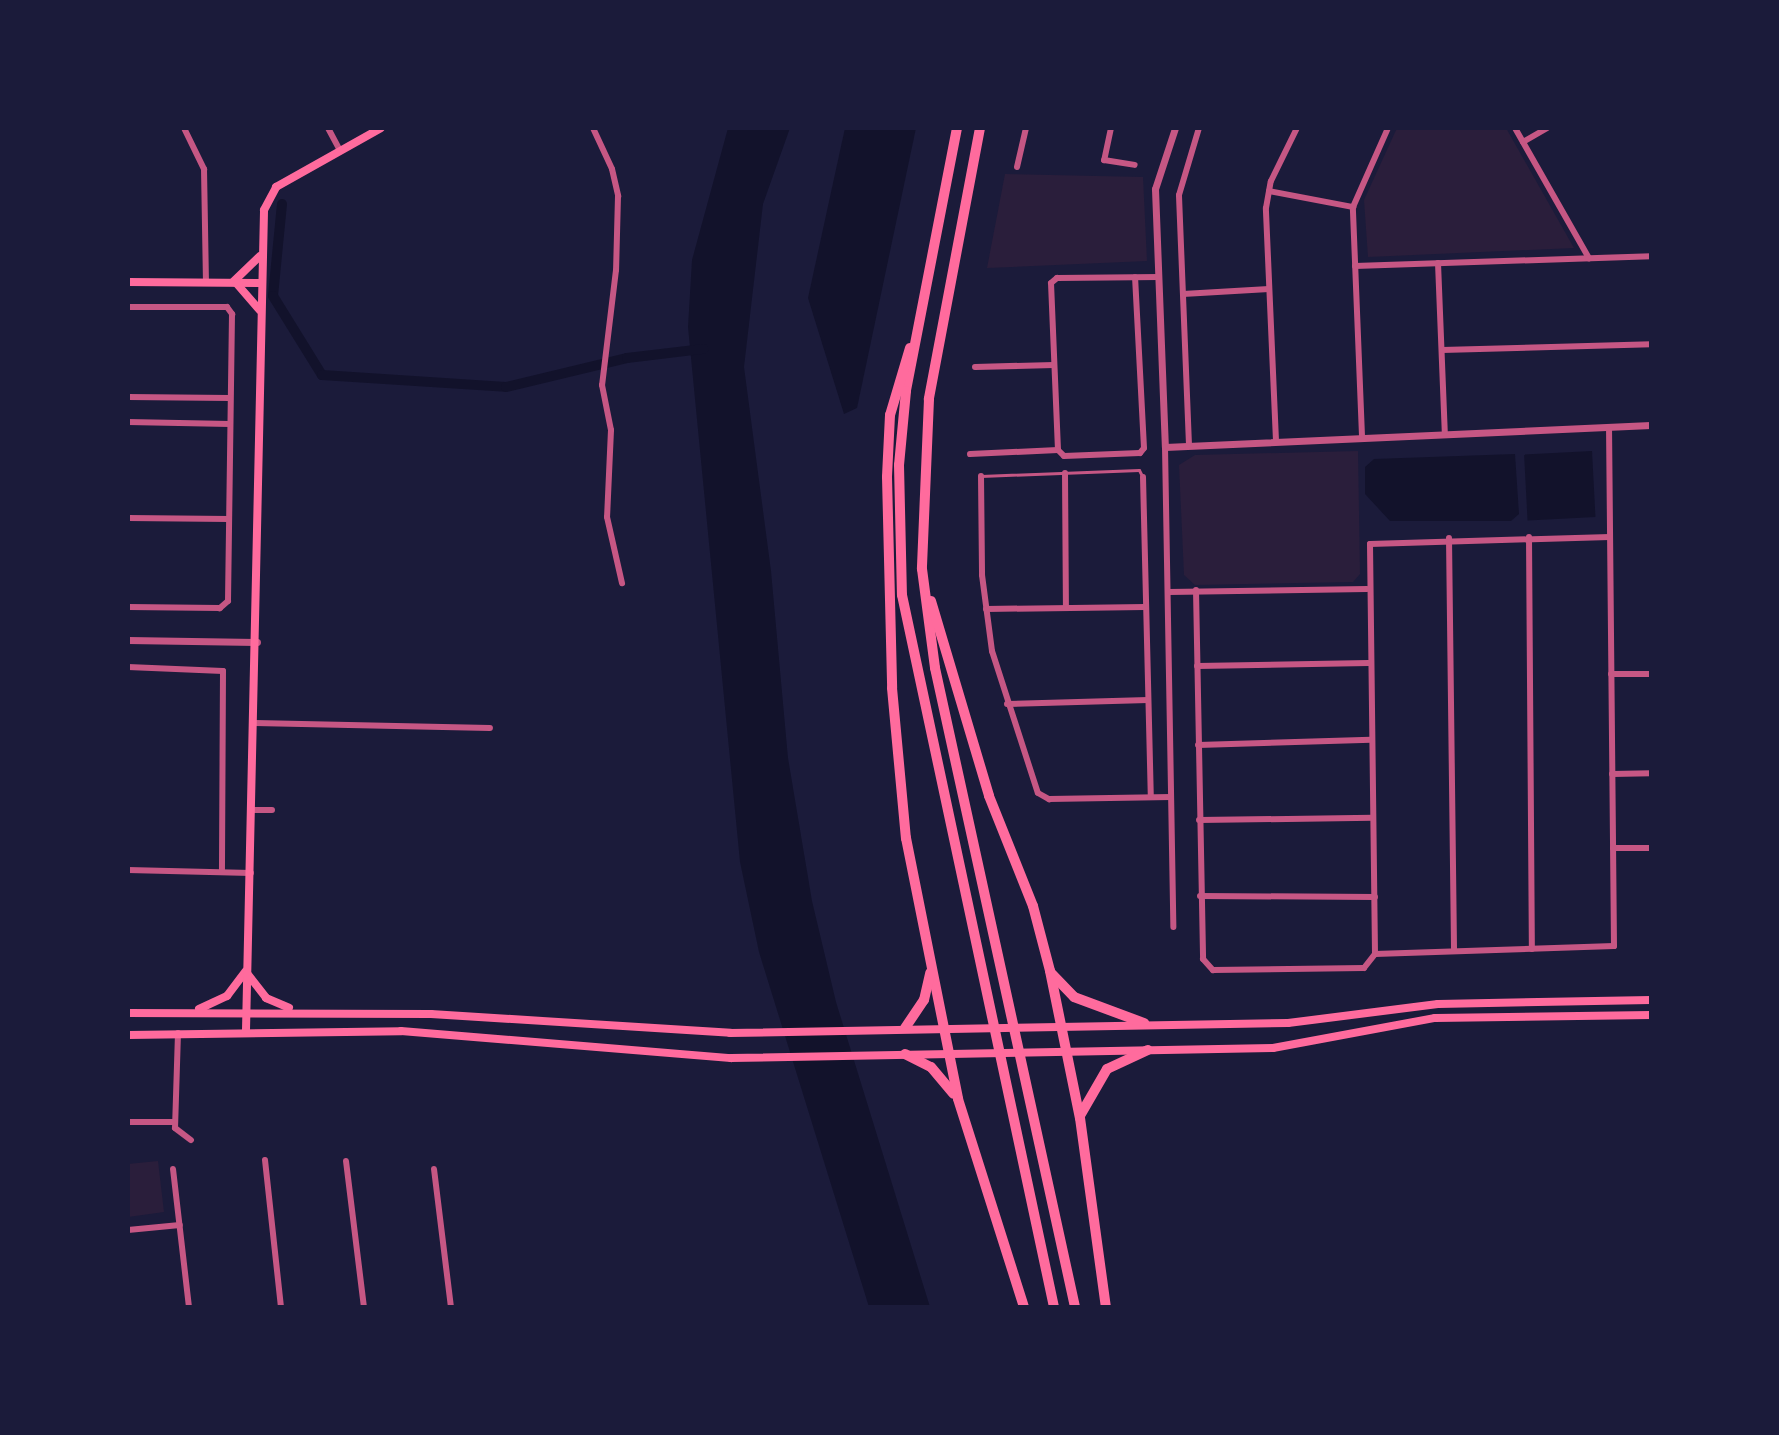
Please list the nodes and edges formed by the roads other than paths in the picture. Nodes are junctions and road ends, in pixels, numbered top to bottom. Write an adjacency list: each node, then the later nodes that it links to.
1 (184, 128): 29 (street)
2 (328, 128): 16 (street)
3 (381, 128): 16 (main road)
4 (593, 128): 63 (street)
5 (957, 128): 36 (highway)
6 (980, 128): 62 (highway)
7 (1026, 128): 18 (street)
8 (1111, 128): 17 (street)
9 (1175, 128): 27 (street)
10 (1199, 128): 33 (street)
11 (1297, 128): 19 (street)
12 (1388, 128): 20 (street)
13 (1515, 128): 15 (street)
14 (1547, 128): 15 (street)
15 (1523, 142): 23 (street)
16 (339, 149): 21 (main road)
17 (1135, 165)
18 (1017, 167)
19 (1269, 191): 20 (street); 32 (street)
20 (1353, 207): 25 (street)
21 (260, 255): 30 (main road); 31 (main road)
22 (1651, 256): 23 (street)
23 (1589, 258): 24 (street)
24 (1438, 263): 25 (street); 38 (street)
25 (1355, 266): 48 (street)
26 (1135, 277): 27 (street); 39 (street); 52 (street)
27 (1159, 277): 51 (street)
28 (128, 282): 29 (main road)
29 (206, 282): 30 (main road)
30 (233, 282): 31 (main road); 35 (main road)
31 (260, 283): 35 (main road)
32 (1269, 289): 33 (street); 49 (street)
33 (1183, 294): 50 (street)
34 (128, 307): 42 (street)
35 (262, 312): 72 (main road)
36 (917, 331): 103 (highway); 139 (highway)
37 (1651, 344): 38 (street)
38 (1442, 350): 47 (street)
39 (1054, 365): 40 (street); 52 (street)
40 (975, 367)
41 (128, 397): 42 (street)
42 (230, 398): 44 (street)
43 (128, 422): 44 (street)
44 (230, 424): 58 (street)
45 (1651, 425): 46 (street)
46 (1609, 428): 47 (street); 60 (street)
47 (1445, 435): 48 (street)
48 (1362, 436): 49 (street)
49 (1276, 441): 50 (street)
50 (1189, 445): 51 (street)
51 (1165, 447): 66 (street)
52 (1058, 450): 53 (street)
53 (970, 454)
54 (1065, 473): 55 (lane); 56 (lane); 69 (street)
55 (981, 476): 70 (street)
56 (1143, 477): 68 (street)
57 (128, 518): 58 (street)
58 (229, 519): 67 (street)
59 (1529, 537): 60 (street); 61 (street); 100 (street)
60 (1610, 537): 76 (street)
61 (1449, 538): 64 (street); 101 (street)
62 (922, 569): 105 (highway); 140 (highway)
63 (622, 583)
64 (1367, 589): 65 (street); 73 (street)
65 (1196, 590): 66 (street); 74 (street)
66 (1169, 592): 87 (street)
67 (128, 607)
68 (1145, 607): 69 (street); 78 (street)
69 (1066, 608): 70 (street)
70 (986, 609): 79 (street)
71 (128, 640): 72 (street)
72 (257, 642): 80 (main road)
73 (1369, 663): 74 (street); 82 (street)
74 (1197, 666): 83 (street)
75 (128, 667): 95 (street)
76 (1611, 674): 77 (street); 85 (street)
77 (1651, 674)
78 (1148, 700): 79 (street); 86 (street)
79 (1007, 704): 86 (street)
80 (255, 723): 81 (street); 88 (main road)
81 (490, 728)
82 (1371, 740): 83 (street); 90 (street)
83 (1198, 745): 91 (street)
84 (1651, 773): 85 (street)
85 (1612, 774): 92 (street)
86 (1151, 797): 87 (street)
87 (1171, 797): 99 (street)
88 (253, 810): 89 (street); 96 (main road)
89 (272, 810)
90 (1373, 818): 91 (street); 98 (street)
91 (1199, 820): 97 (street)
92 (1613, 848): 93 (street); 100 (street)
93 (1651, 848)
94 (128, 870): 95 (street)
95 (222, 872): 96 (street)
96 (251, 873): 104 (main road)
97 (1200, 896): 98 (street); 102 (street)
98 (1375, 897): 102 (street)
99 (1173, 927)
100 (1532, 949): 101 (street)
101 (1454, 951): 102 (street)
102 (1375, 954)
103 (931, 967): 114 (highway); 115 (highway)
104 (246, 971): 107 (main road); 108 (main road); 109 (main road)
105 (1050, 971): 112 (highway); 113 (highway)
106 (1651, 1000): 112 (main road)
107 (195, 1011): 108 (main road); 110 (main road)
108 (246, 1011): 109 (main road); 116 (main road)
109 (299, 1011): 115 (main road)
110 (128, 1013)
111 (1651, 1015): 119 (main road)
112 (1144, 1023): 113 (main road)
113 (1061, 1025): 114 (main road); 120 (highway)
114 (944, 1026): 115 (main road); 122 (highway)
115 (900, 1029)
116 (246, 1030): 117 (main road); 121 (main road)
117 (178, 1033): 118 (main road); 126 (street)
118 (128, 1035)
119 (1148, 1050): 120 (main road); 124 (highway)
120 (1067, 1051): 122 (main road); 124 (highway)
121 (901, 1054): 122 (main road); 123 (highway)
122 (948, 1054): 123 (highway)
123 (958, 1099): 138 (highway)
124 (1080, 1118): 141 (highway)
125 (128, 1122): 126 (street)
126 (175, 1122): 127 (street)
127 (191, 1140)
128 (265, 1160): 135 (street)
129 (346, 1161): 136 (street)
130 (173, 1169): 132 (street)
131 (434, 1169): 137 (street)
132 (180, 1225): 133 (street); 134 (street)
133 (128, 1230)
134 (189, 1307)
135 (281, 1307)
136 (364, 1307)
137 (451, 1307)
138 (1024, 1307)
139 (1054, 1307)
140 (1075, 1307)
141 (1106, 1307)

